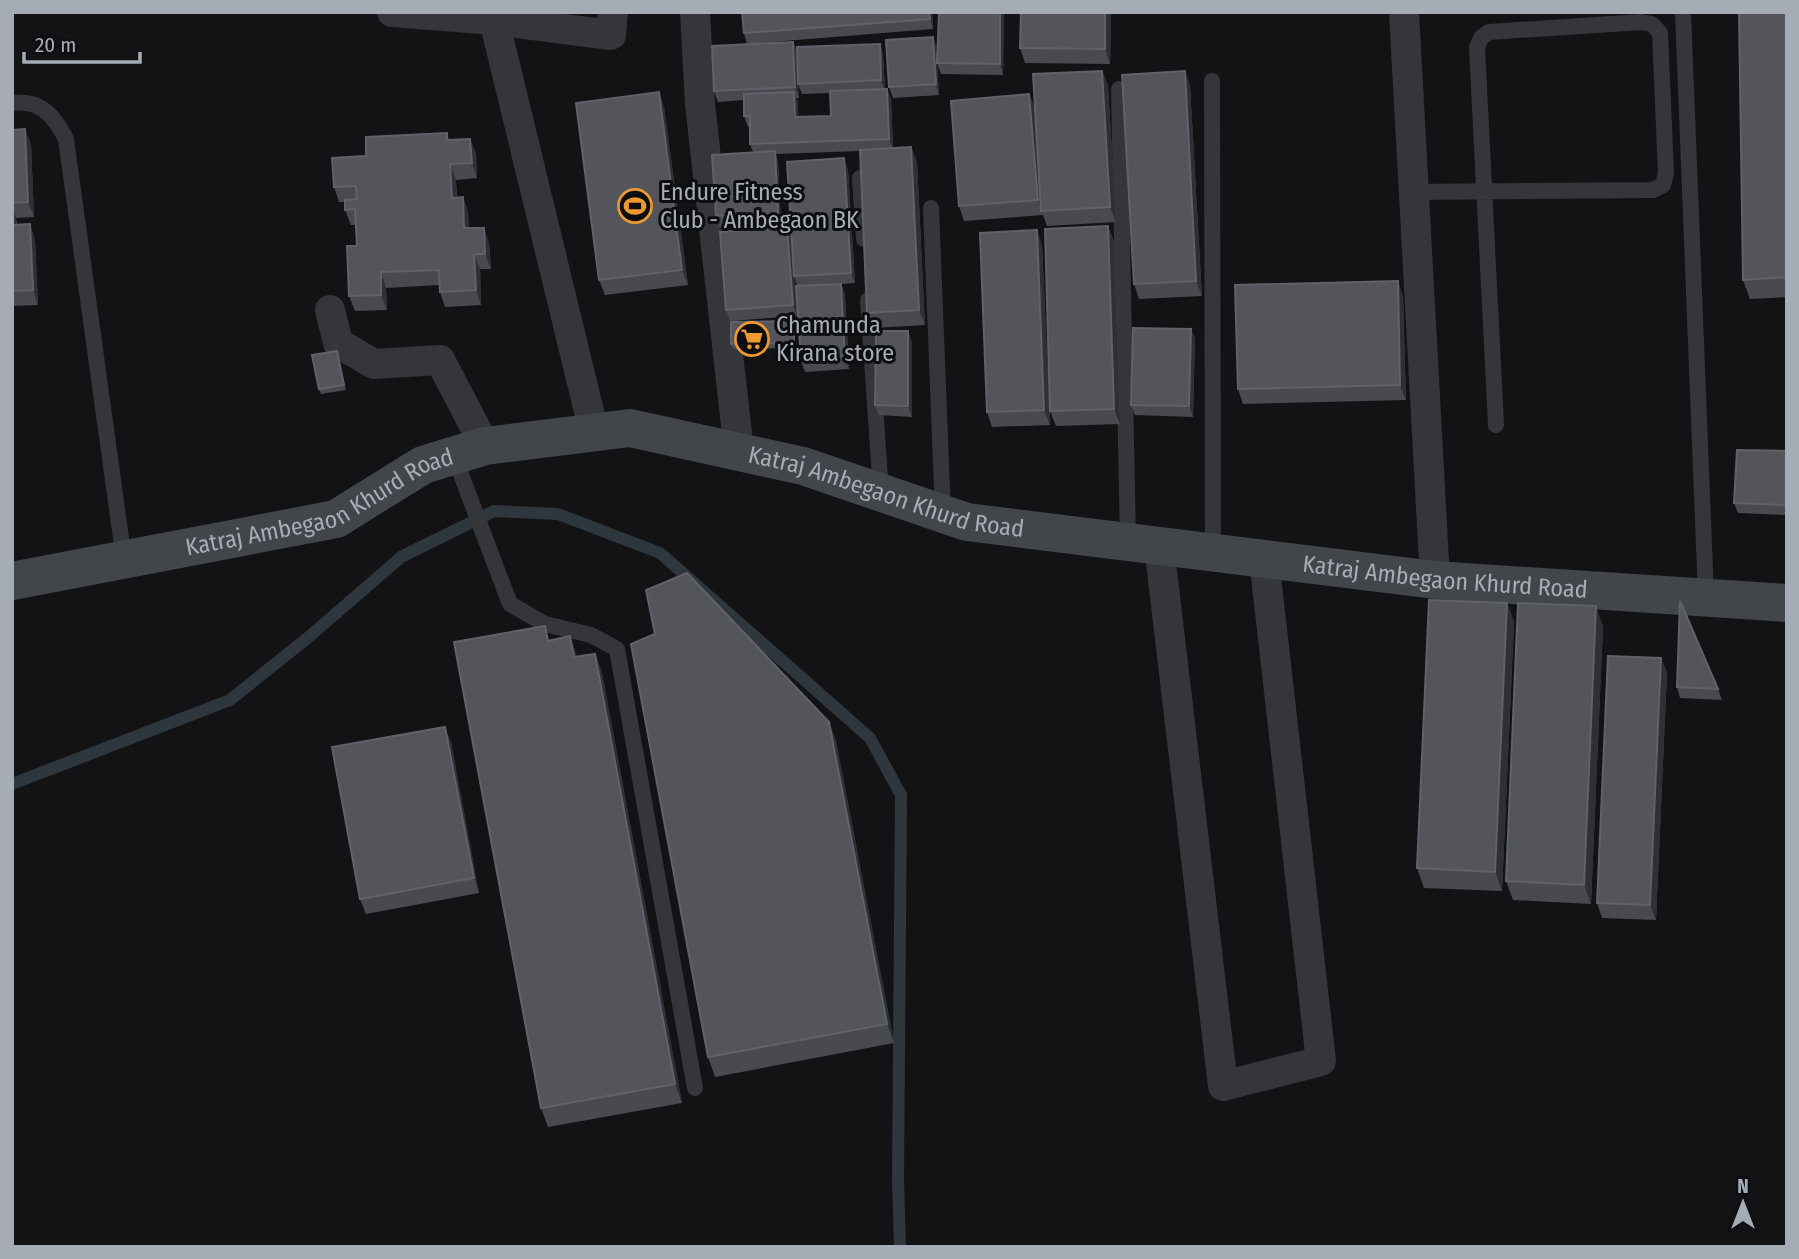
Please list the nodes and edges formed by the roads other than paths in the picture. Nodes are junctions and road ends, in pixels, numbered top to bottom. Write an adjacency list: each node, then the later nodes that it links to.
1 (392, 12): 6 (street)
2 (612, 12): 6 (street)
3 (695, 12): 20 (street)
4 (1404, 12): 12 (street)
5 (1683, 12): 29 (lane)
6 (494, 20): 18 (street)
7 (1212, 80): 24 (lane)
8 (1119, 89): 23 (lane)
9 (12, 103): 26 (lane)
10 (860, 178): 14 (lane)
11 (1485, 191): 11 (lane); 12 (lane); 17 (lane)
12 (1414, 192): 27 (street)
13 (932, 208): 22 (lane)
14 (866, 262)
15 (868, 289): 21 (lane)
16 (330, 310): 19 (street)
17 (1496, 425)
18 (594, 432): 19 (street, Katraj Ambegaon Khurd Road); 20 (street, Katraj Ambegaon Khurd Road)
19 (469, 451): 26 (street, Katraj Ambegaon Khurd Road); 31 (lane)
20 (739, 452): 21 (street, Katraj Ambegaon Khurd Road)
21 (881, 493): 22 (street, Katraj Ambegaon Khurd Road)
22 (943, 514): 23 (street, Katraj Ambegaon Khurd Road)
23 (1144, 544): 24 (street, Katraj Ambegaon Khurd Road); 25 (street)
24 (1213, 553): 25 (street, Katraj Ambegaon Khurd Road)
25 (1264, 559): 27 (street, Katraj Ambegaon Khurd Road)
26 (124, 560): 28 (street, Katraj Ambegaon Khurd Road)
27 (1435, 580): 29 (street, Katraj Ambegaon Khurd Road)
28 (12, 581)
29 (1706, 597): 30 (street, Katraj Ambegaon Khurd Road)
30 (1787, 603)
31 (695, 1088)

